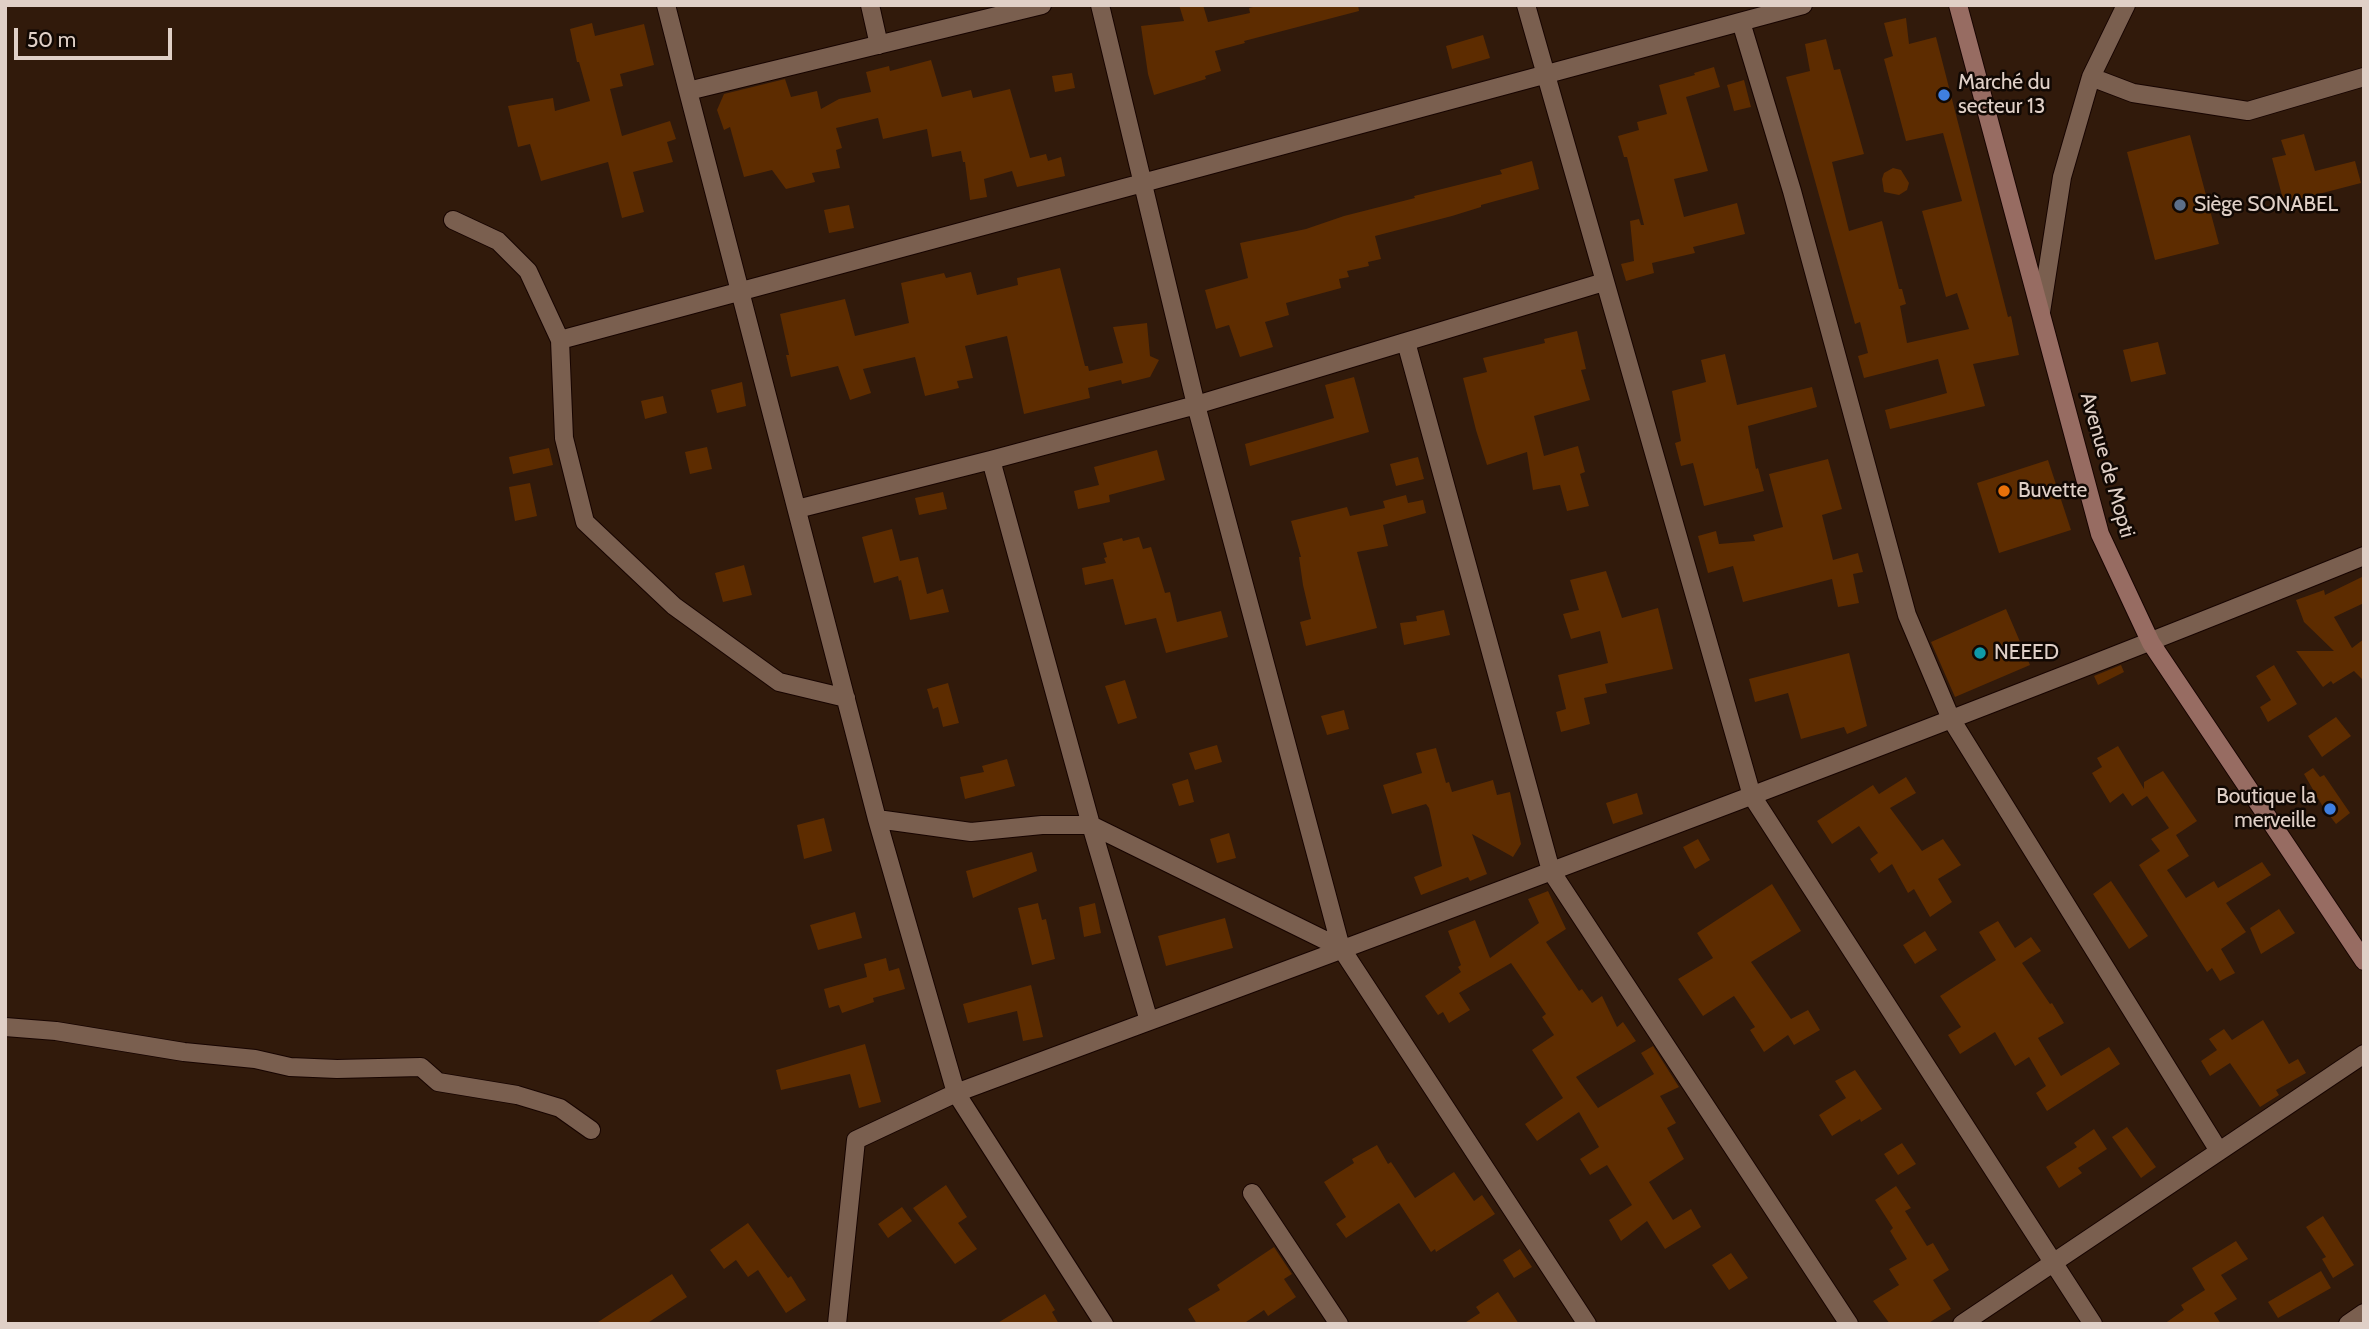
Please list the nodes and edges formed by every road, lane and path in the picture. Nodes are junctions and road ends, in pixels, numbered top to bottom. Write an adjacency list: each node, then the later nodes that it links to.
1 (666, 5): 14 (street)
2 (870, 5): 10 (street)
3 (1042, 5): 10 (street)
4 (1100, 5): 15 (street)
5 (1526, 5): 11 (street)
6 (1803, 5): 9 (street)
7 (1958, 5): 19 (street, Avenue de Mopti)
8 (2126, 5): 12 (street)
9 (1741, 22): 11 (street); 28 (street)
10 (879, 45): 14 (street)
11 (1545, 75): 15 (street); 17 (street)
12 (2091, 77): 13 (street); 19 (street)
13 (2364, 77)
14 (688, 91): 18 (street)
15 (1141, 183): 18 (street); 22 (street)
16 (453, 220): 20 (street)
17 (1604, 282): 21 (street); 29 (street)
18 (741, 291): 20 (street); 24 (street)
19 (2040, 312): 26 (street, Avenue de Mopti)
20 (560, 340): 27 (street)
21 (1406, 342): 22 (street); 32 (street)
22 (1196, 405): 23 (street); 33 (street)
23 (991, 460): 24 (street); 31 (street)
24 (797, 509): 27 (street)
25 (2364, 556): 26 (street)
26 (2151, 643): 28 (street); 34 (street, Avenue de Mopti)
27 (846, 698): 30 (street)
28 (1951, 719): 29 (street); 40 (street)
29 (1752, 796): 32 (street); 42 (street)
30 (877, 819): 31 (street); 38 (street)
31 (1091, 825): 33 (street); 35 (street)
32 (1551, 871): 33 (street); 48 (street)
33 (1340, 948): 35 (street); 47 (street)
34 (2364, 961)
35 (1149, 1021): 38 (street)
36 (5, 1027): 39 (street)
37 (2364, 1054): 40 (street)
38 (956, 1093): 44 (street); 45 (street)
39 (592, 1130)
40 (2219, 1151): 42 (street)
41 (1252, 1193): 46 (street)
42 (2053, 1262): 49 (street); 50 (street)
43 (2364, 1313): 51 (street)
44 (837, 1324)
45 (1104, 1324)
46 (1339, 1324)
47 (1587, 1324)
48 (1849, 1324)
49 (1962, 1324)
50 (2093, 1324)
51 (2347, 1324)

